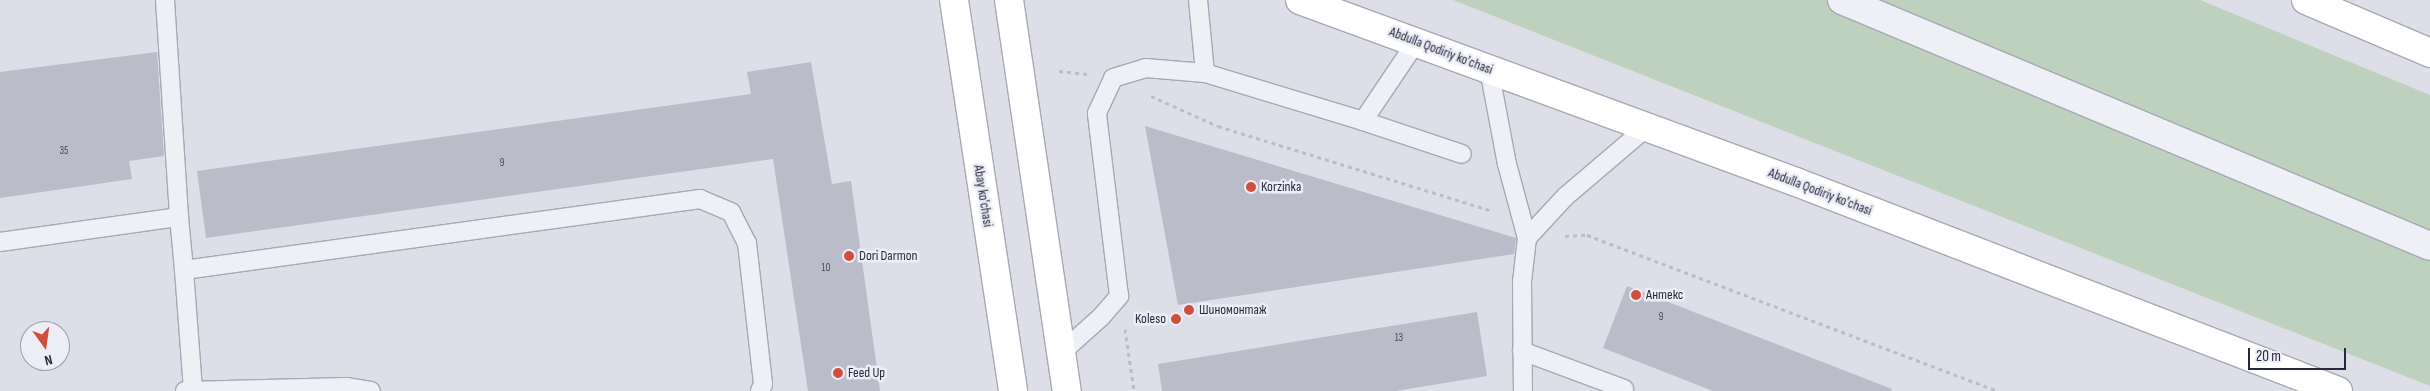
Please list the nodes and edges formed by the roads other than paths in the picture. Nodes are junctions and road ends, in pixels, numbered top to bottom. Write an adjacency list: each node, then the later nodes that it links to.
1 (165, 0): 15 (lane)
2 (954, 0): 26 (main road, Abay ko'chasi)
3 (1009, 0): 21 (main road)
4 (1198, 0): 11 (lane)
5 (1300, 0): 8 (main road, Abdulla Qodiriy ko'chasi)
6 (1842, 0): 18 (street)
7 (2306, 0): 9 (main road)
8 (1416, 42): 10 (main road, Abdulla Qodiriy ko'chasi); 12 (lane)
9 (2430, 54)
10 (1489, 70): 13 (main road, Abdulla Qodiriy ko'chasi); 16 (lane)
11 (1205, 73): 12 (lane); 21 (lane)
12 (1364, 121): 14 (lane)
13 (1646, 128): 16 (lane); 29 (main road, Abdulla Qodiriy ko'chasi)
14 (1462, 154)
15 (179, 217): 17 (lane); 19 (lane)
16 (1527, 238): 20 (lane)
17 (0, 242)
18 (2430, 246)
19 (184, 270): 23 (lane); 25 (lane)
20 (1522, 351): 22 (lane); 28 (lane)
21 (1062, 352): 27 (main road)
22 (1624, 389)
23 (189, 390): 24 (lane)
24 (371, 391)
25 (760, 391)
26 (1013, 391)
27 (1068, 391)
28 (1523, 391)
29 (2338, 391)

